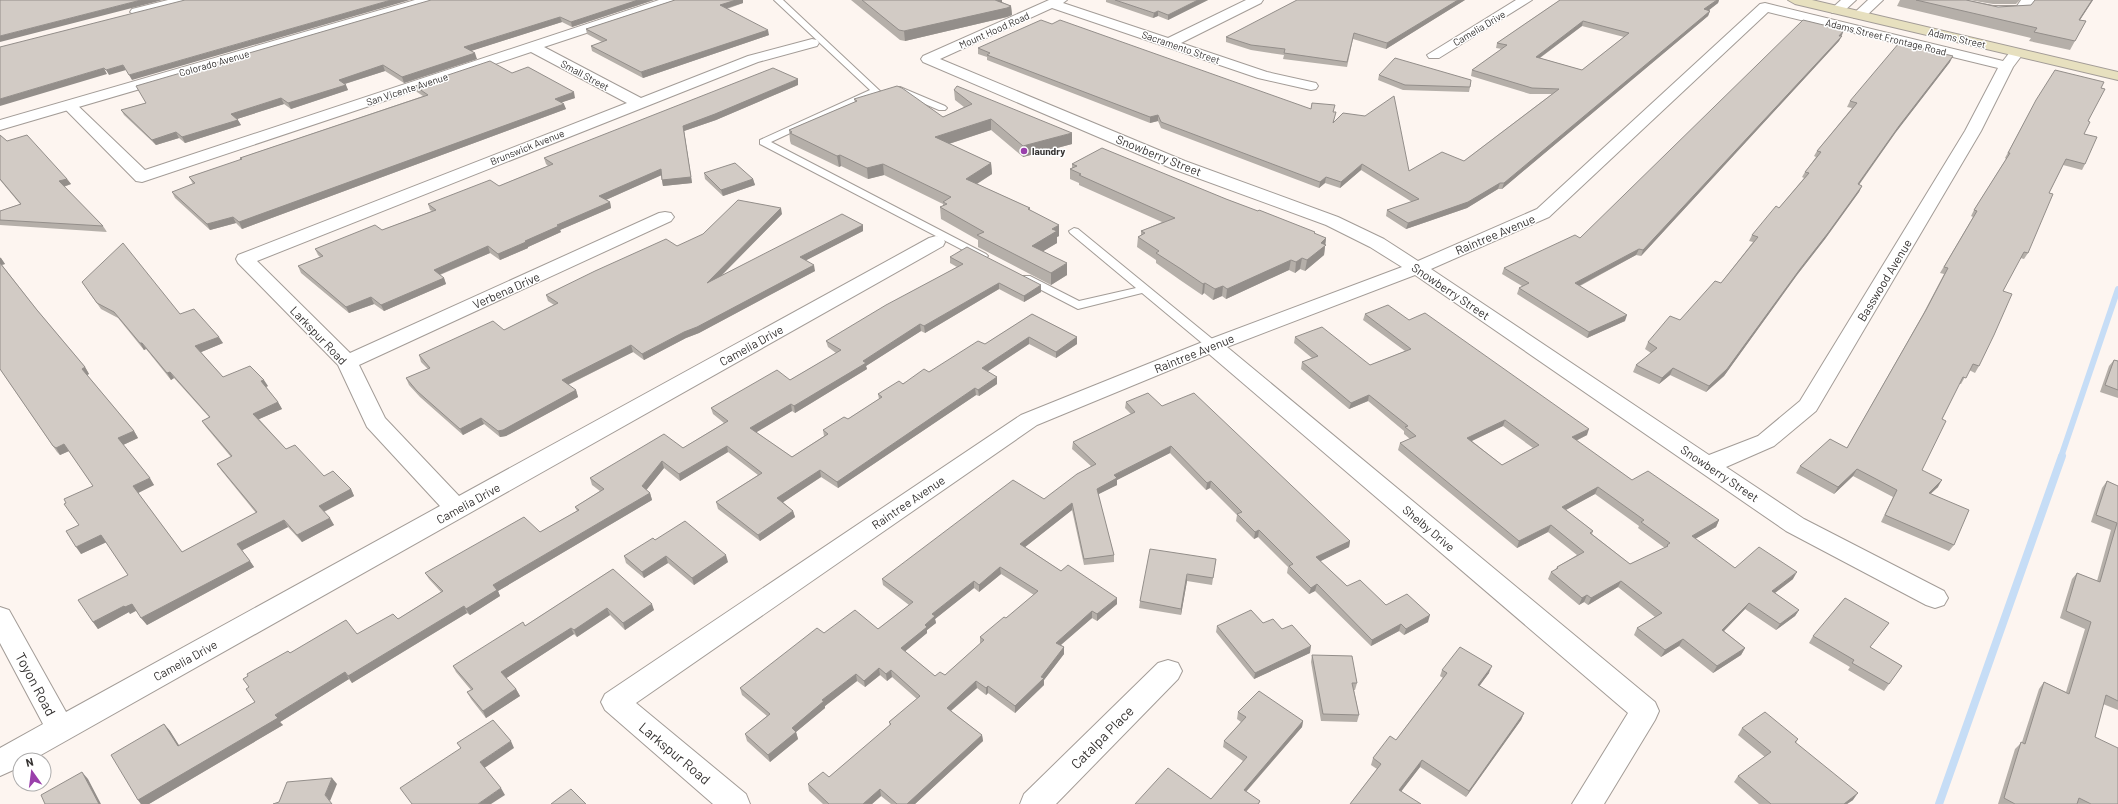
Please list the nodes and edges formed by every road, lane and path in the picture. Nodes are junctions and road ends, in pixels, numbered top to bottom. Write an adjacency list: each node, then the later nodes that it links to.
1 (184, 0): 16 (street)
2 (428, 0): 27 (street, Colorado Avenue)
3 (672, 0): 19 (street, San Vicente Avenue)
4 (778, 0): 17 (lane)
5 (1256, 0): 18 (street)
6 (1525, 0): 20 (street, Camelia Drive)
7 (1795, 0): 14 (main road, Adams Street)
8 (1849, 0): 14 (street)
9 (1876, 0): 15 (street)
10 (1945, 0): 11 (street)
11 (2028, 0)
12 (1056, 2): 18 (street, Sacramento Street); 21 (street, Mount Hood Road)
13 (1765, 7): 22 (street, Adams Street Frontage Road); 35 (street, Raintree Avenue)
14 (1838, 10): 15 (main road, Adams Street)
15 (1858, 15): 22 (main road, Adams Street)
16 (123, 16)
17 (817, 42): 25 (lane); 26 (street, Brunswick Avenue)
18 (1170, 43): 24 (street, Sacramento Street)
19 (532, 47): 26 (street, Small Street); 27 (street, San Vicente Avenue)
20 (1434, 55)
21 (928, 59): 35 (street, Snowberry Street)
22 (2012, 59): 23 (main road, Adams Street); 40 (street, Basswood Avenue)
23 (2118, 76)
24 (1311, 86)
25 (876, 91): 28 (lane); 32 (lane)
26 (639, 103): 33 (street, Brunswick Avenue)
27 (69, 105): 29 (street, Colorado Avenue)
28 (942, 108)
29 (0, 125)
30 (665, 217): 39 (street, Verbena Drive)
31 (1074, 231): 37 (lane)
32 (941, 240): 34 (lane); 41 (street, Camelia Drive)
33 (245, 259): 39 (street, Larkspur Road)
34 (995, 262)
35 (1417, 268): 38 (street, Raintree Avenue); 40 (street, Snowberry Street)
36 (1016, 273): 37 (lane)
37 (1145, 289): 38 (lane)
38 (1212, 345): 45 (street, Raintree Avenue); 50 (street, Shelby Drive)
39 (347, 362): 41 (street, Larkspur Road)
40 (1708, 465): 42 (street, Snowberry Street)
41 (457, 509): 46 (street, Camelia Drive)
42 (1935, 598)
43 (0, 617): 46 (street, Toyon Road)
44 (1168, 671): 49 (street, Catalpa Place)
45 (615, 702): 48 (street, Larkspur Road)
46 (60, 729): 47 (street, Camelia Drive)
47 (0, 762)
48 (735, 804)
49 (1036, 804)
50 (1587, 804)

